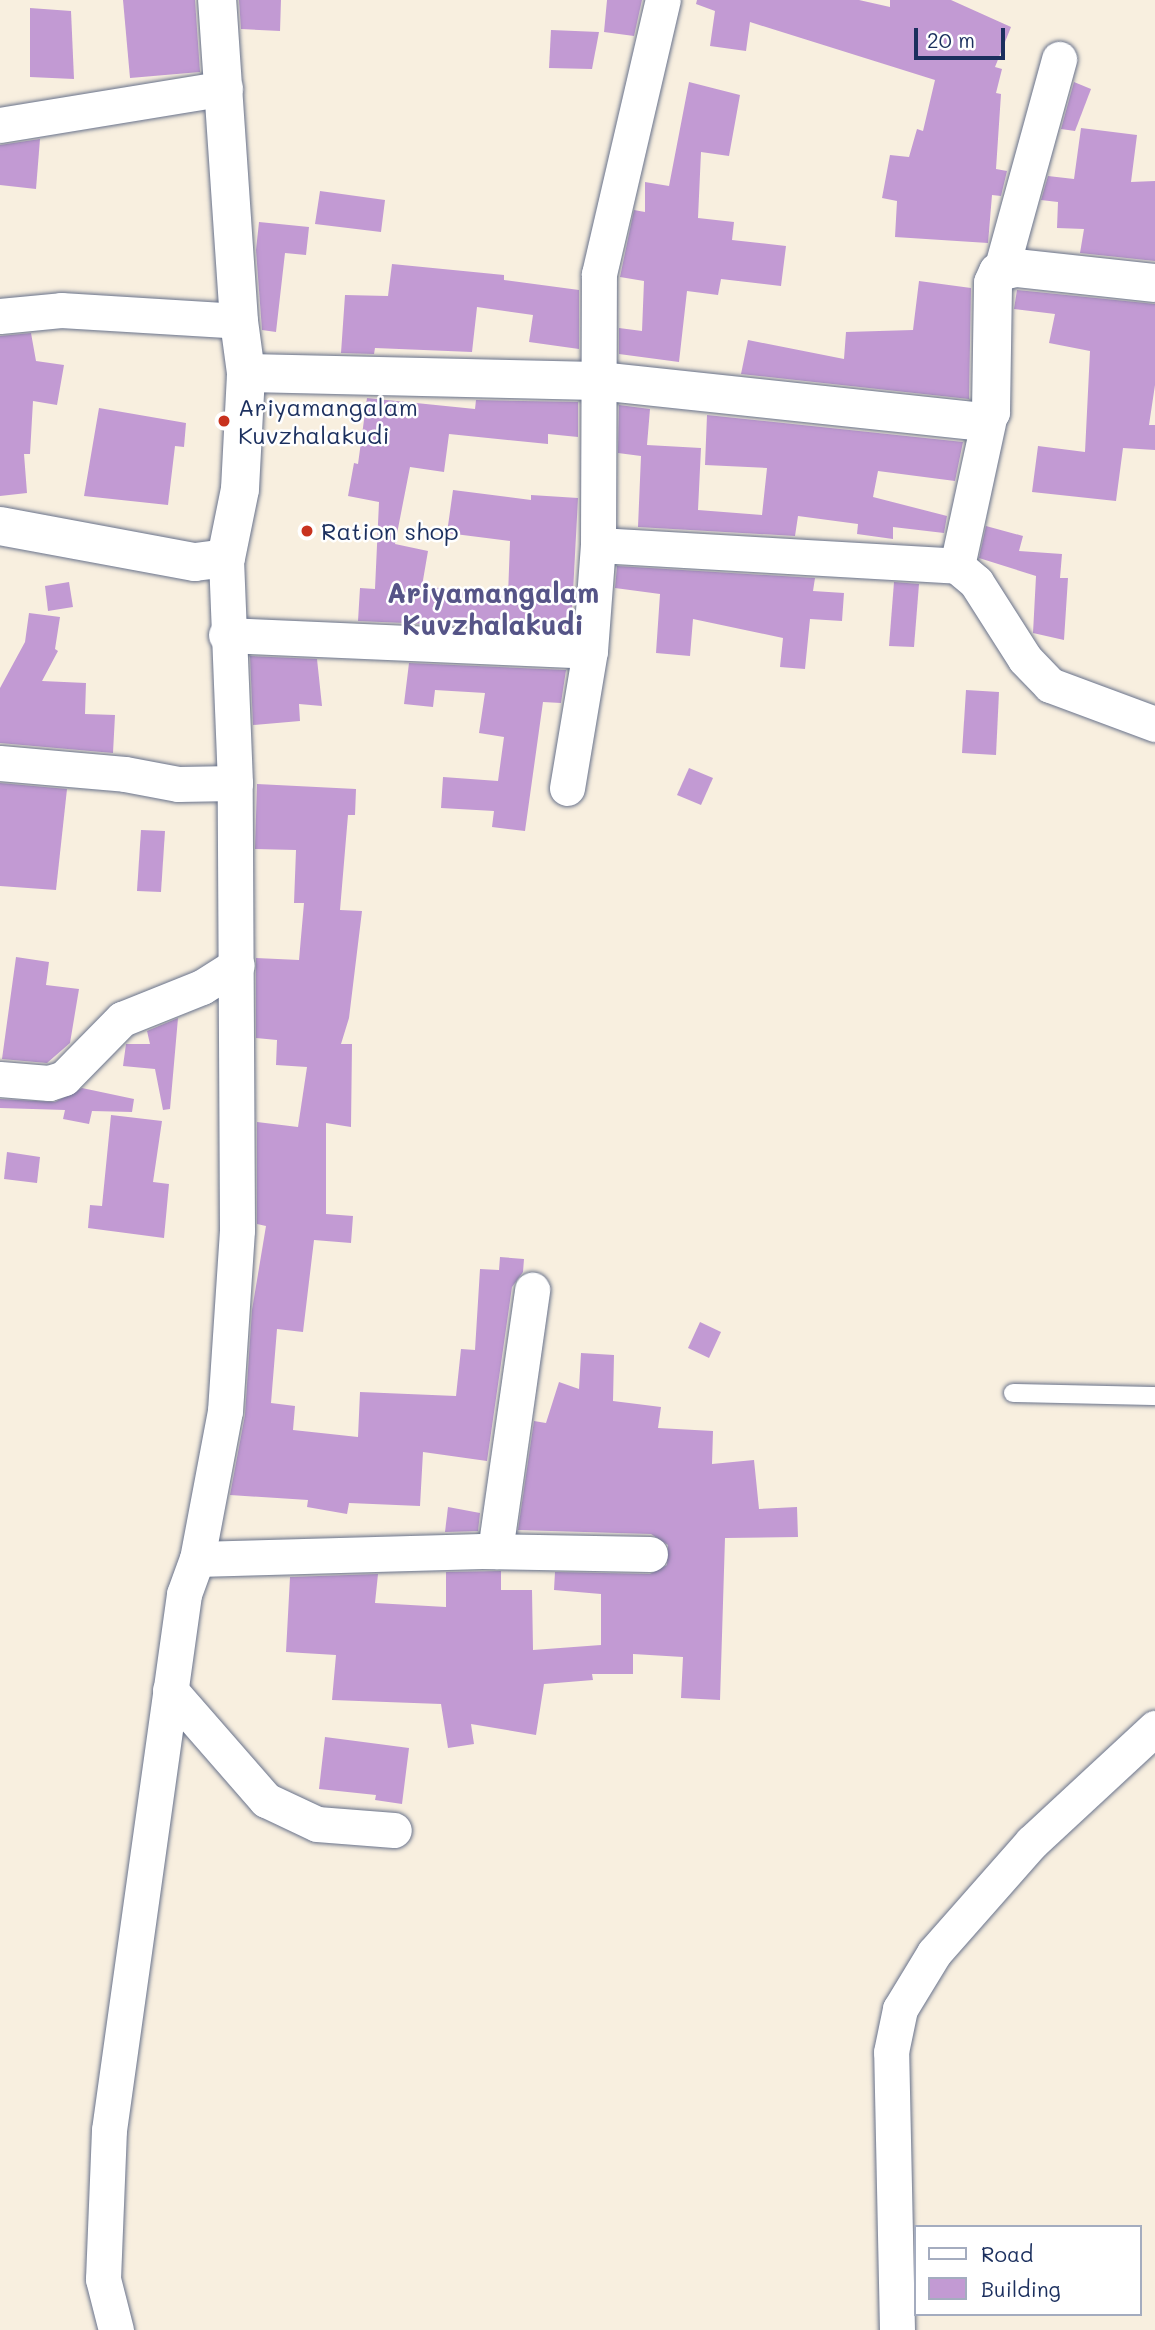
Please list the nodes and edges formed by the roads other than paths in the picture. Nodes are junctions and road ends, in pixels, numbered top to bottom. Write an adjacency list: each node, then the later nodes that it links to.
1 (217, 0): 4 (street)
2 (663, 0): 11 (street)
3 (1059, 59): 6 (street)
4 (225, 88): 5 (street); 9 (street)
5 (0, 125)
6 (1001, 270): 7 (street); 12 (street)
7 (1155, 283)
8 (0, 316): 9 (street)
9 (239, 321): 10 (street)
10 (246, 373): 11 (street); 15 (street)
11 (599, 381): 12 (street); 14 (street)
12 (989, 418): 16 (street)
13 (0, 526): 15 (street)
14 (598, 545): 16 (street); 18 (street)
15 (226, 558): 17 (street)
16 (957, 566): 19 (street)
17 (226, 635): 18 (street); 21 (street)
18 (590, 651): 22 (street)
19 (1155, 724)
20 (0, 763): 21 (street)
21 (224, 783): 23 (street)
22 (567, 788)
23 (237, 965): 24 (street); 30 (street)
24 (0, 1079)
25 (532, 1290): 28 (street)
26 (1013, 1394): 27 (lane)
27 (1155, 1396)
28 (495, 1551): 29 (street); 30 (street)
29 (650, 1554)
30 (197, 1559): 31 (street)
31 (170, 1690): 33 (street); 34 (street)
32 (1155, 1728): 35 (street)
33 (394, 1830)
34 (116, 2330)
35 (897, 2330)

